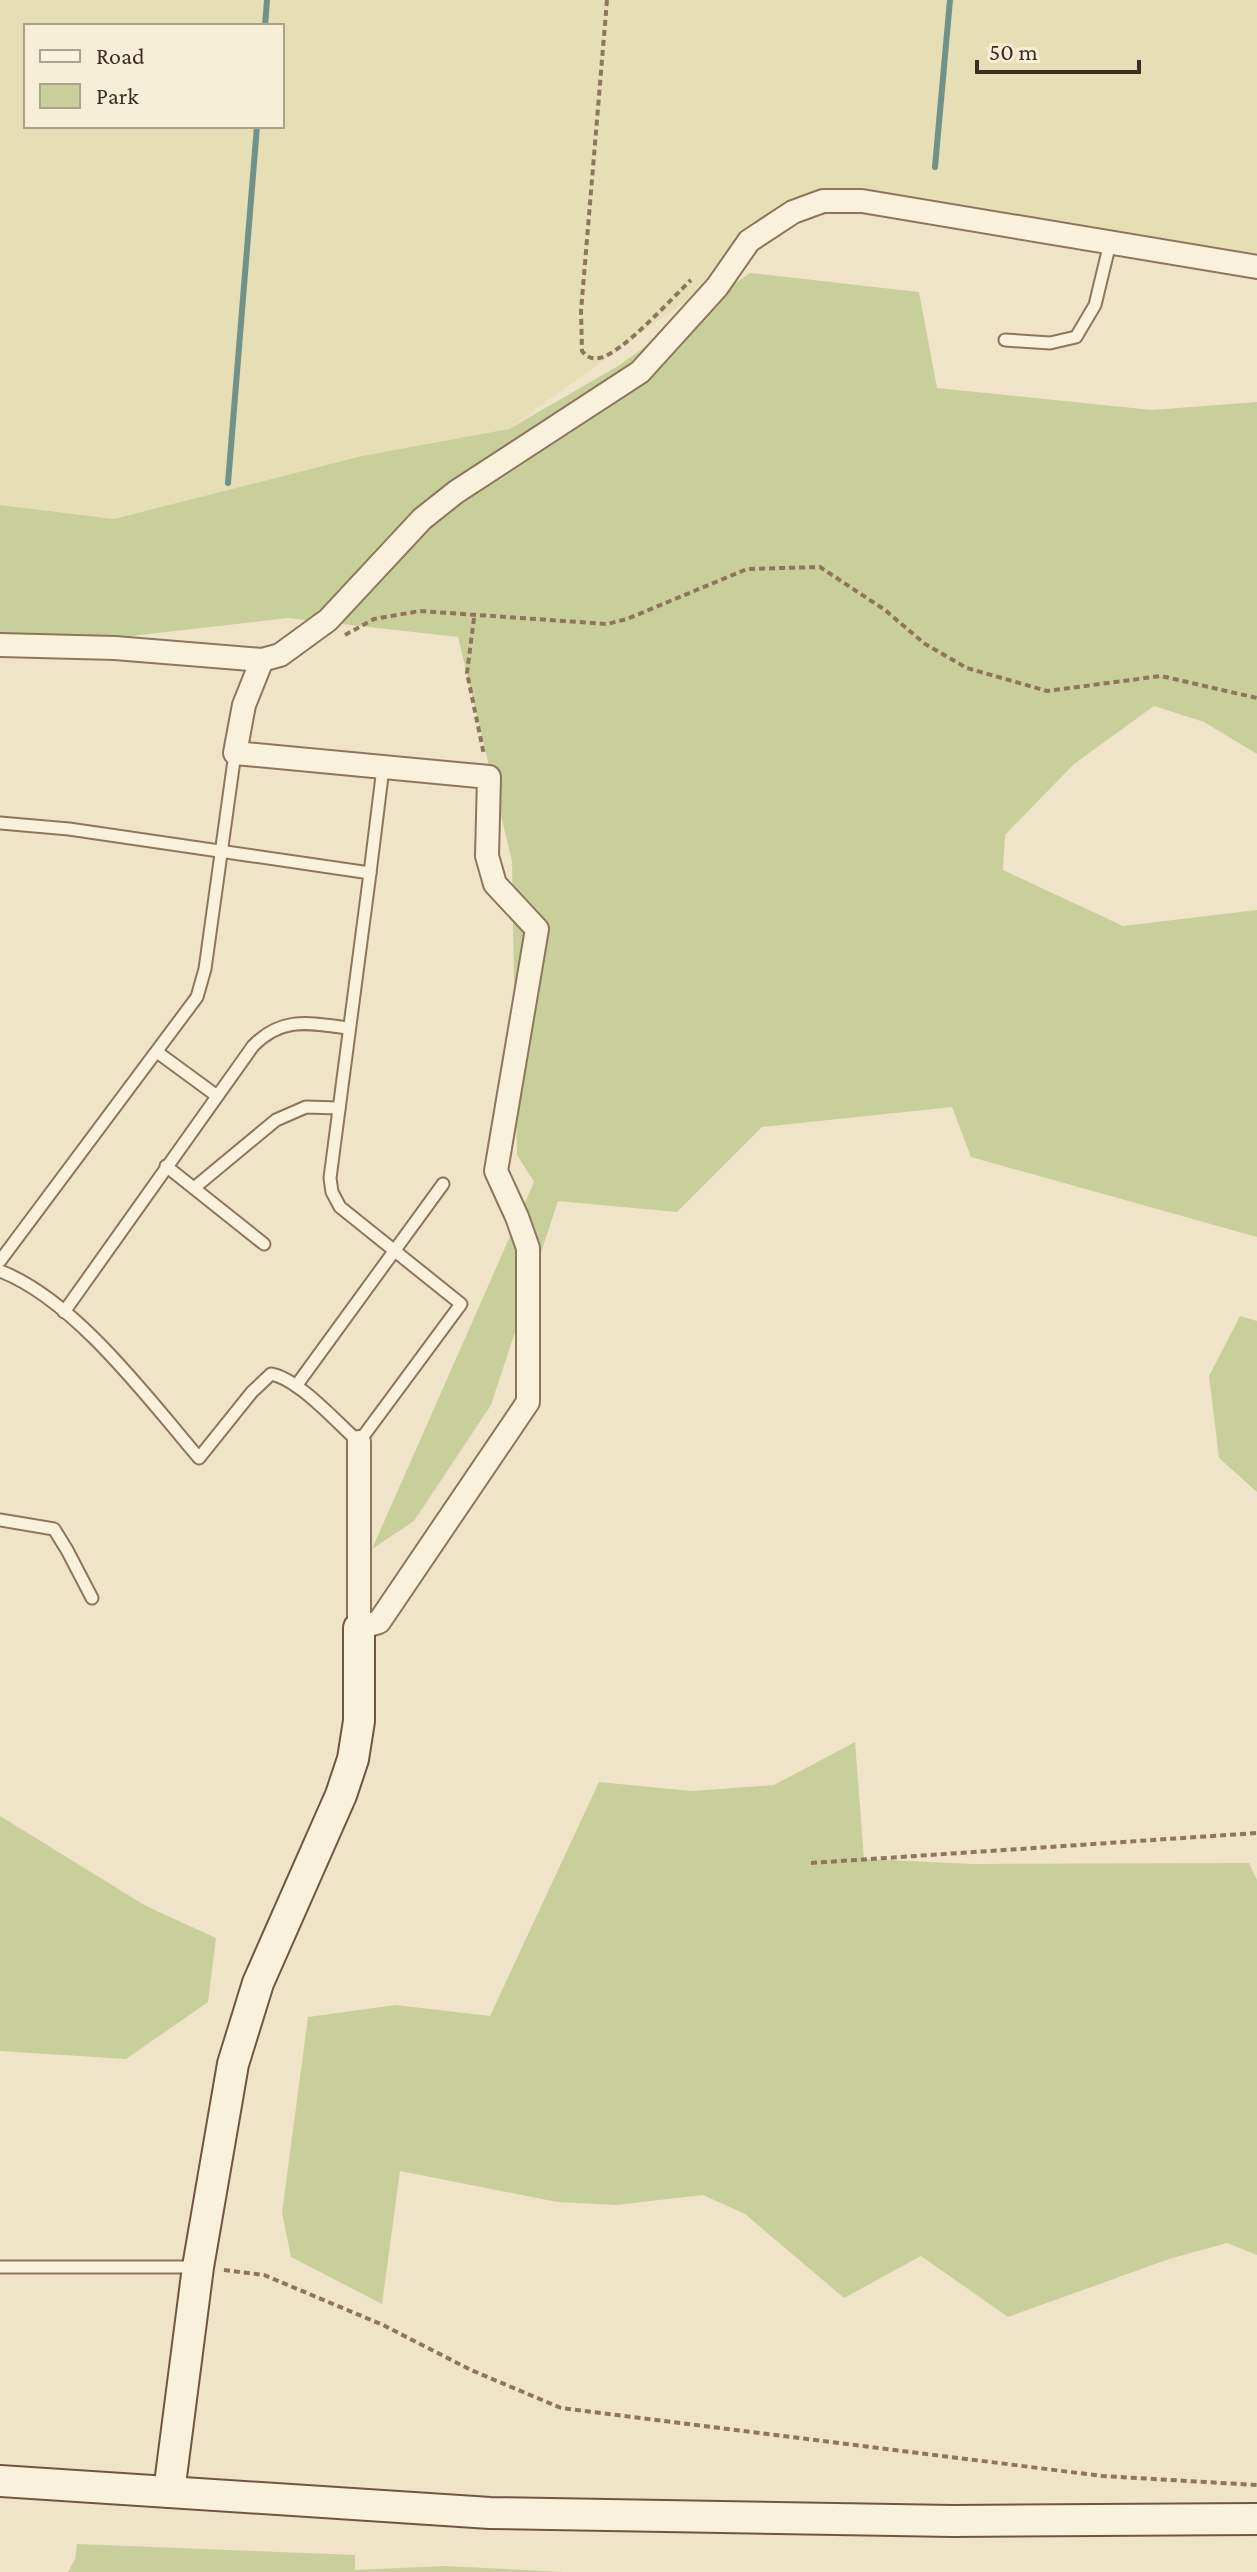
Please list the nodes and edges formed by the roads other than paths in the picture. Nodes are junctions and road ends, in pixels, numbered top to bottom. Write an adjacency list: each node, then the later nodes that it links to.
1 (1110, 243): 2 (street); 3 (lane); 5 (street)
2 (1257, 267)
3 (1005, 340)
4 (0, 645): 5 (street)
5 (262, 660): 6 (street)
6 (235, 753): 7 (street); 9 (lane)
7 (383, 768): 10 (lane); 27 (street)
8 (0, 823): 9 (lane)
9 (220, 851): 10 (lane); 12 (lane)
10 (370, 873): 11 (lane)
11 (348, 1028): 13 (lane); 14 (lane)
12 (157, 1052): 13 (lane); 20 (lane)
13 (217, 1096): 15 (lane)
14 (339, 1108): 17 (lane); 19 (lane)
15 (166, 1166): 17 (lane); 22 (lane)
16 (443, 1184): 19 (lane)
17 (194, 1188): 18 (lane)
18 (264, 1244)
19 (394, 1251): 23 (lane); 24 (lane)
20 (0, 1261)
21 (0, 1271): 22 (lane)
22 (64, 1312): 23 (lane)
23 (296, 1386): 24 (lane)
24 (359, 1442): 27 (street)
25 (0, 1520): 26 (lane)
26 (92, 1598)
27 (359, 1628): 29 (street)
28 (0, 2267): 29 (lane)
29 (198, 2267): 31 (street)
30 (0, 2481): 31 (street)
31 (169, 2492): 32 (street)
32 (1257, 2519)

